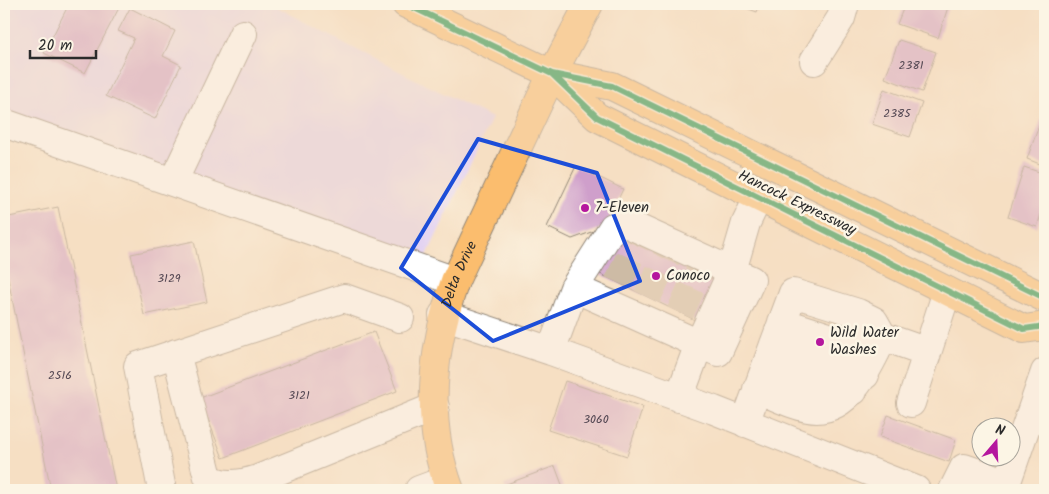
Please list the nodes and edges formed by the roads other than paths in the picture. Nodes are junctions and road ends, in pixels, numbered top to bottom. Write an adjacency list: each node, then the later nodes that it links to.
1 (406, 4): 6 (main road, Hancock Expressway)
2 (589, 4): 6 (main road, Delta Drive)
3 (845, 4): 5 (street)
4 (243, 34): 8 (street)
5 (814, 61)
6 (552, 74): 9 (main road, Hancock Expressway); 11 (main road, Delta Drive); 14 (main road, Hancock Expressway)
7 (4, 123): 8 (street)
8 (173, 182): 11 (street)
9 (758, 198): 10 (street); 13 (main road, Hancock Expressway)
10 (732, 271): 12 (street); 18 (street)
11 (455, 281): 15 (main road, Delta Drive)
12 (574, 288): 18 (street); 20 (street)
13 (946, 290): 17 (main road, Hancock Expressway); 21 (street)
14 (1045, 298)
15 (444, 315): 20 (street); 27 (main road, Delta Drive)
16 (400, 318): 22 (street)
17 (1045, 326)
18 (699, 344): 25 (street)
19 (774, 345): 23 (street); 23 (street); 28 (street); 29 (street)
20 (551, 351): 25 (street)
21 (927, 352): 23 (street); 26 (street)
22 (176, 353): 27 (street); 33 (street)
23 (869, 364): 28 (street)
24 (1045, 372): 32 (street)
25 (679, 398): 29 (street)
26 (911, 403)
27 (435, 407): 31 (main road, Delta Drive)
28 (809, 409): 30 (street)
29 (745, 423): 30 (street)
30 (795, 442): 35 (street)
31 (448, 485): 34 (street)
32 (1005, 487): 36 (street)
33 (162, 490)
34 (419, 490)
35 (916, 490)
36 (952, 490)

